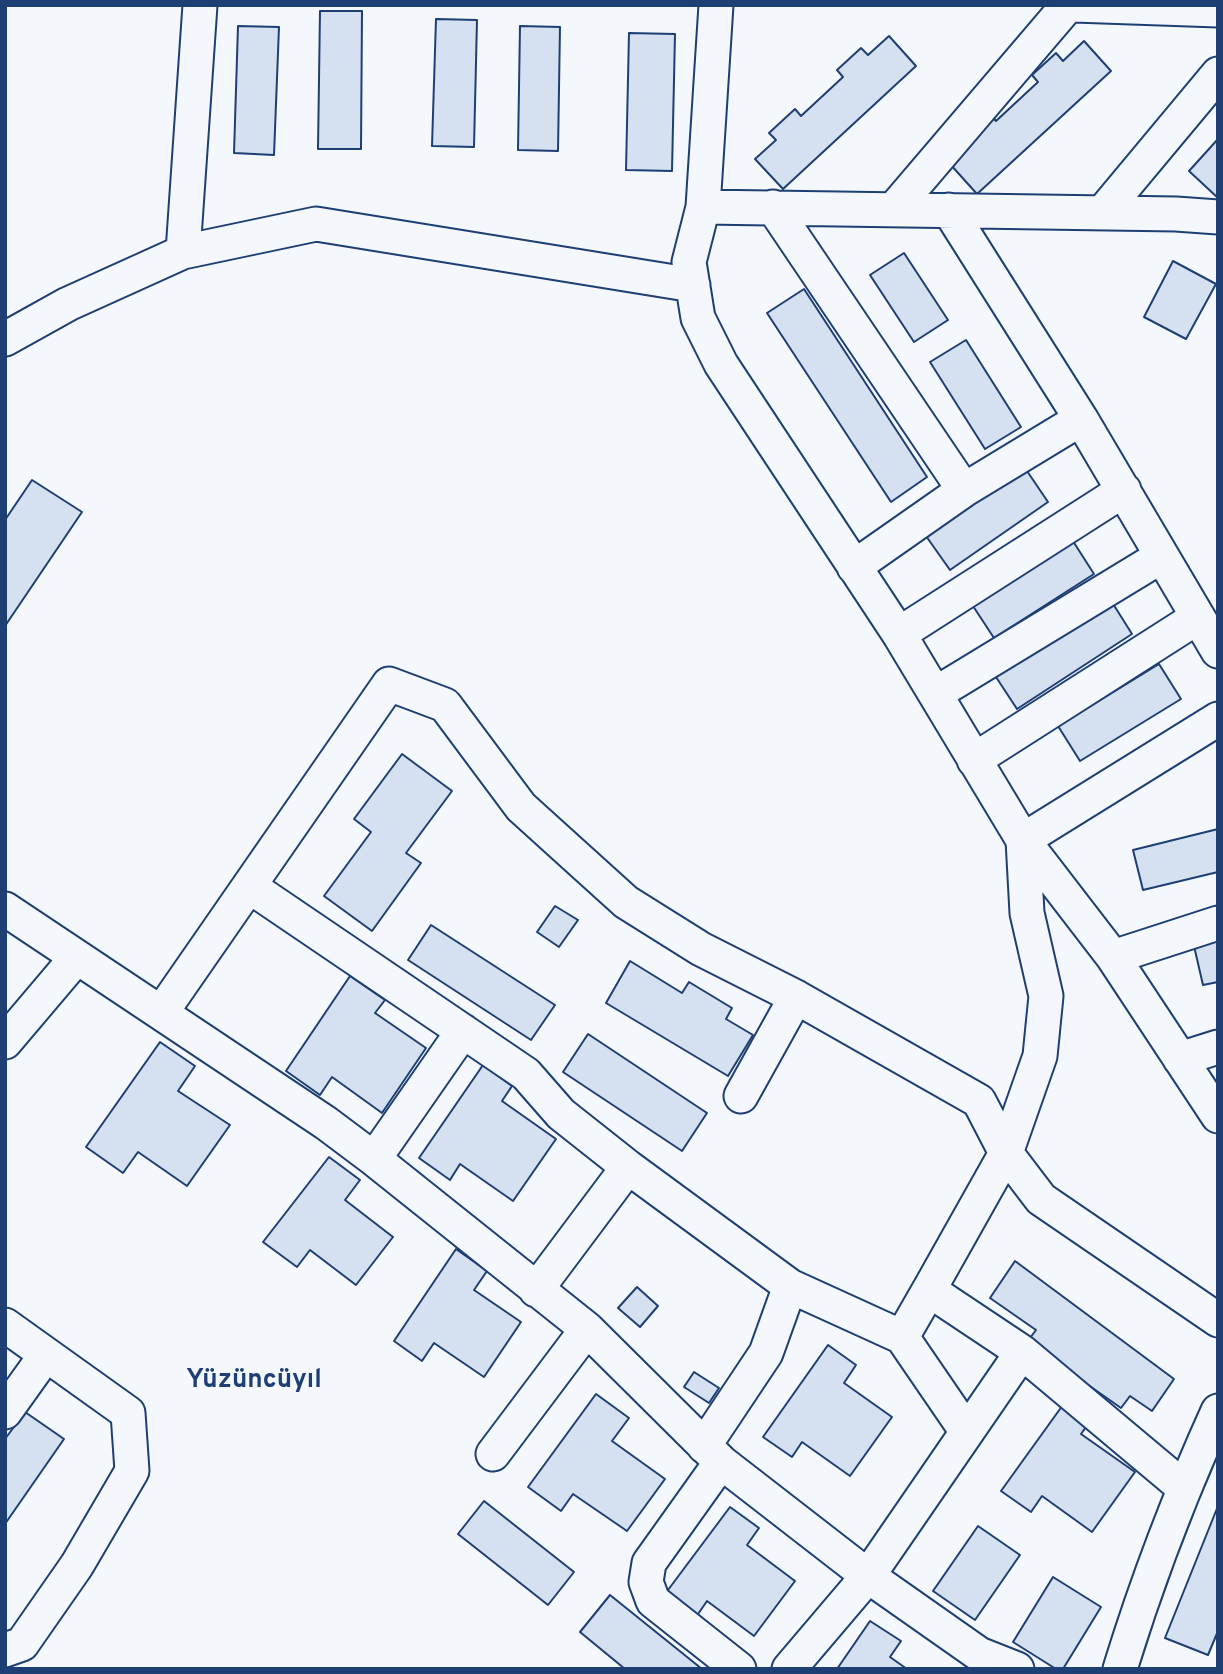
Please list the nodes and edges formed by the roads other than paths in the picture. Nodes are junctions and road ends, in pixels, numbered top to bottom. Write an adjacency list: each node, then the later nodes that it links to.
1 (200, 5): 13 (street)
2 (716, 5): 7 (street)
3 (1069, 5): 9 (street)
4 (1074, 5): 5 (street)
5 (1218, 10)
6 (1218, 74): 11 (street)
7 (703, 206): 8 (street); 14 (street)
8 (773, 207): 9 (street); 18 (street)
9 (894, 209): 10 (street)
10 (949, 210): 11 (street); 16 (street)
11 (1103, 212): 12 (street)
12 (1218, 217)
13 (183, 251): 14 (street); 15 (street)
14 (692, 285): 20 (street)
15 (5, 339)
16 (1081, 419): 17 (street); 18 (street)
17 (1124, 490): 19 (street); 22 (street)
18 (964, 491): 20 (street)
19 (1162, 556): 21 (street); 24 (street)
20 (854, 567): 22 (street)
21 (1198, 617): 23 (street); 26 (street)
22 (899, 634): 24 (street)
23 (1218, 651)
24 (935, 694): 26 (street)
25 (1218, 719): 27 (street)
26 (974, 760): 27 (street)
27 (1023, 840): 32 (street); 41 (street)
28 (249, 886): 33 (street); 34 (street); 35 (street)
29 (5, 909): 31 (street)
30 (1218, 923): 32 (street)
31 (77, 957): 34 (street); 36 (street)
32 (1113, 957): 38 (street)
33 (796, 996): 39 (street); 41 (street)
34 (160, 1013): 42 (street)
35 (463, 1031): 42 (street); 43 (street)
36 (5, 1042)
37 (1218, 1047): 38 (street)
38 (1180, 1059): 40 (street)
39 (741, 1096)
40 (1218, 1116)
41 (1006, 1153): 46 (street); 47 (street)
42 (374, 1159): 45 (street)
43 (628, 1167): 44 (street); 45 (street)
44 (790, 1286): 50 (street); 57 (street)
45 (536, 1290): 49 (street)
46 (929, 1290): 50 (street); 51 (street)
47 (1218, 1320)
48 (5, 1325): 52 (street)
49 (587, 1329): 56 (street); 57 (street)
50 (902, 1337): 55 (street)
51 (1022, 1352): 55 (street); 58 (street)
52 (45, 1356): 54 (street); 60 (street)
53 (1218, 1411): 58 (street)
54 (5, 1412)
55 (967, 1432): 59 (street)
56 (493, 1454)
57 (713, 1454): 59 (street); 62 (street)
58 (1183, 1487): 65 (street)
59 (868, 1576): 61 (street); 63 (street)
60 (5, 1650)
61 (975, 1661): 64 (street)
62 (738, 1669)
63 (789, 1669)
64 (1017, 1669)
65 (1120, 1669)

